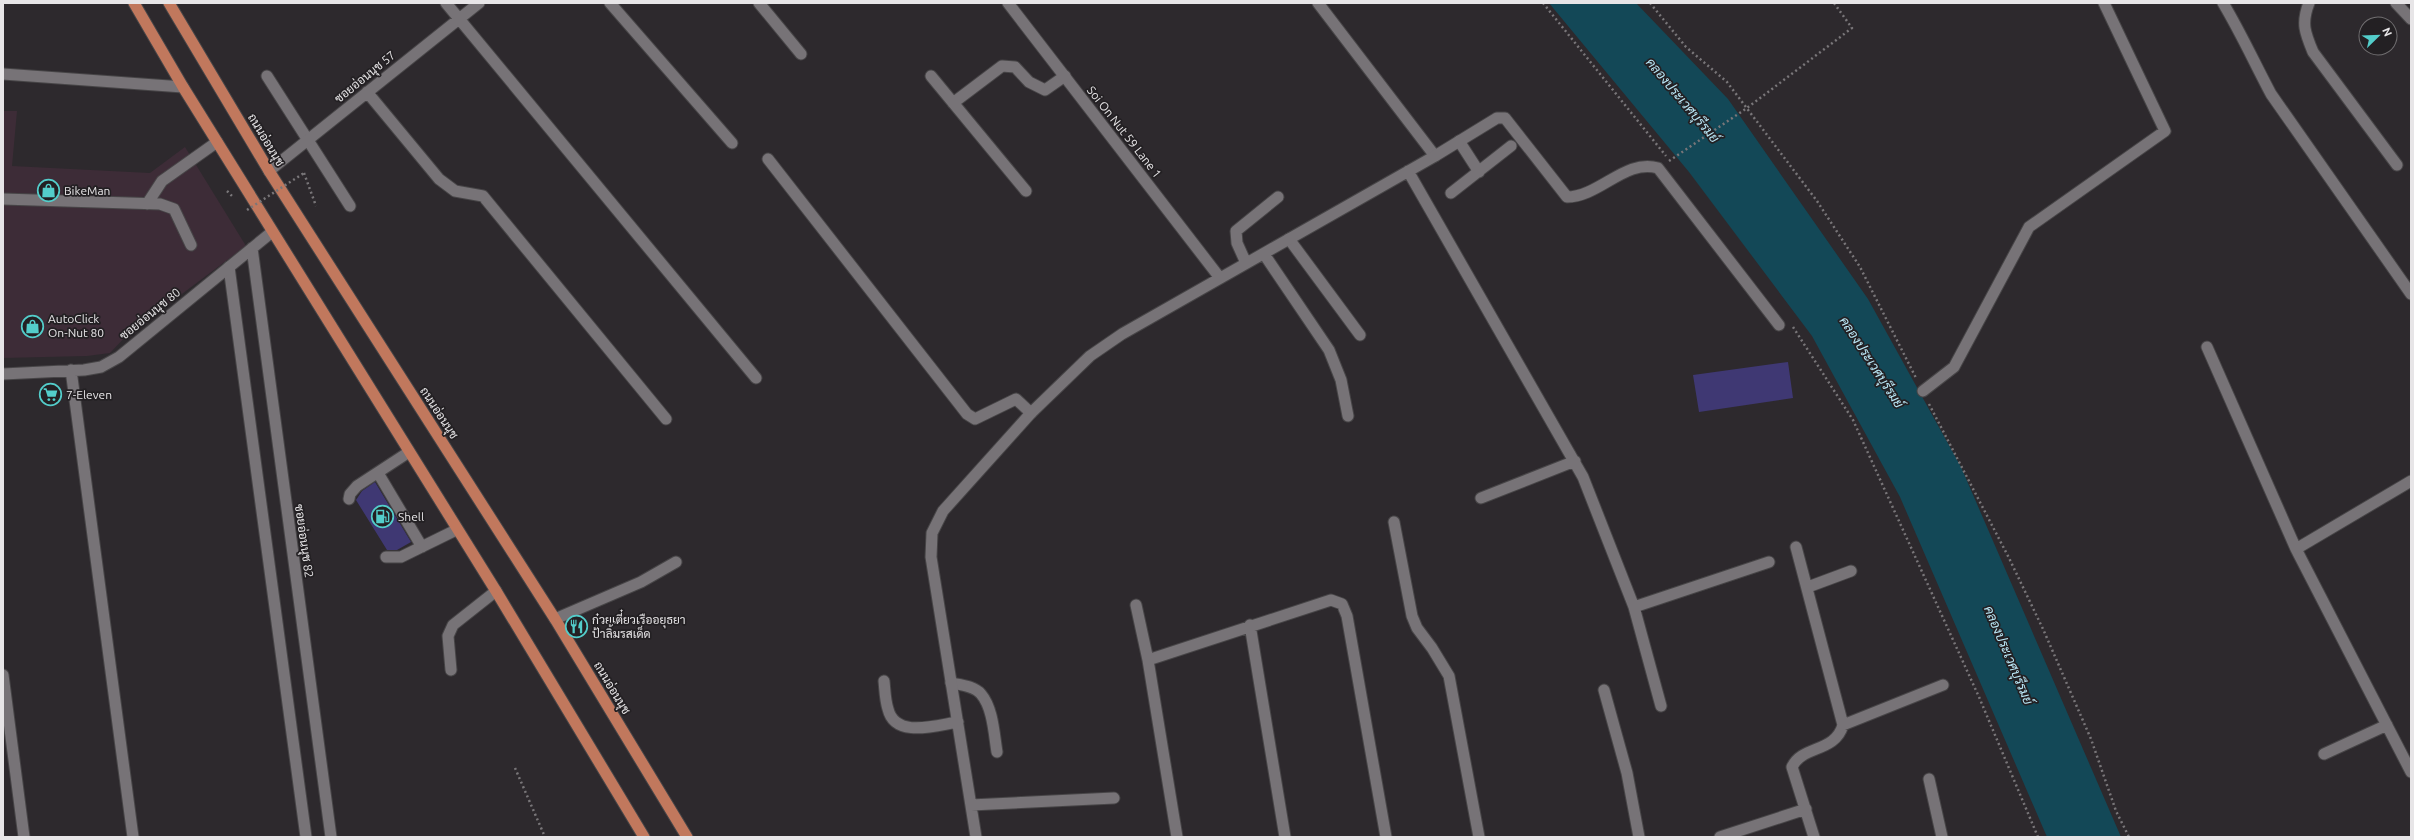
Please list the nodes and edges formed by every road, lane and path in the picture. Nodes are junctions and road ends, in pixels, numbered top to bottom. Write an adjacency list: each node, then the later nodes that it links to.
1 (134, 3): 22 (main road)
2 (169, 3): 35 (main road, ถนนอ่อนนุช)
3 (446, 3): 15 (street)
4 (479, 3): 15 (street, ซอยอ่อนนุช 57)
5 (610, 3): 28 (street)
6 (759, 3): 17 (street)
7 (1008, 3): 21 (street, Soi On Nut 59 Lane 1)
8 (1318, 3): 30 (street)
9 (1542, 3): 32 (path)
10 (1834, 3): 34 (path)
11 (2104, 3): 61 (street)
12 (2223, 3): 54 (street)
13 (2309, 3): 33 (street)
14 (2396, 3): 16 (street)
15 (459, 19): 23 (street, ซอยอ่อนนุช 57); 60 (street)
16 (2411, 19)
17 (800, 54)
18 (3, 74): 22 (street)
19 (268, 76): 25 (street)
20 (931, 76): 24 (street)
21 (1065, 76): 24 (street); 53 (street, Soi On Nut 59 Lane 1)
22 (182, 86): 27 (main road)
23 (368, 92): 25 (street, ซอยอ่อนนุช 57); 64 (street)
24 (953, 103): 38 (street)
25 (308, 140): 35 (street, ซอยอ่อนนุช 57); 44 (street)
26 (1459, 141): 30 (street); 34 (street); 37 (street)
27 (217, 142): 42 (street); 46 (main road)
28 (732, 143)
29 (1511, 146): 37 (street)
30 (1435, 156): 36 (street)
31 (768, 159): 62 (street)
32 (1671, 162)
33 (2397, 165)
34 (1658, 168): 55 (street)
35 (269, 171): 84 (main road, ถนนอ่อนนุช)
36 (1408, 171): 47 (street); 66 (street)
37 (1479, 172): 39 (street)
38 (1026, 191)
39 (1451, 193)
40 (1278, 197): 51 (street)
41 (3, 199): 42 (street)
42 (147, 204): 48 (street)
43 (316, 206): 45 (path, bridge)
44 (350, 206)
45 (247, 210)
46 (272, 232): 49 (street, ซอยอ่อนนุช 80); 65 (main road)
47 (1289, 238): 50 (street); 56 (street)
48 (192, 245)
49 (252, 248): 52 (street, ซอยอ่อนนุช 80); 108 (street, ซอยอ่อนนุช 82)
50 (1264, 254): 51 (street); 63 (street)
51 (1246, 263): 53 (street)
52 (229, 267): 58 (street, ซอยอ่อนนุช 80); 107 (street)
53 (1220, 278): 62 (street)
54 (2411, 294)
55 (1784, 323): 121 (path)
56 (1360, 335)
57 (2207, 347): 75 (street)
58 (71, 370): 59 (street, ซอยอ่อนนุช 80); 106 (street)
59 (3, 374)
60 (756, 378)
61 (1923, 391)
62 (1031, 413): 90 (street)
63 (1348, 416)
64 (666, 419)
65 (409, 452): 67 (street); 72 (main road)
66 (1575, 462): 69 (street); 83 (street)
67 (378, 473): 70 (street); 74 (street)
68 (2411, 481): 75 (street)
69 (1481, 498)
70 (349, 499)
71 (1394, 522): 116 (street)
72 (456, 530): 74 (street); 81 (main road)
73 (1796, 547): 80 (street)
74 (422, 548): 76 (street)
75 (2296, 549): 96 (street)
76 (386, 557)
77 (676, 562): 84 (street)
78 (1769, 562): 83 (street)
79 (1851, 571): 80 (street)
80 (1808, 587): 95 (street)
81 (496, 591): 87 (street); 110 (main road)
82 (1136, 605): 86 (street)
83 (1634, 607): 93 (street)
84 (555, 619): 111 (main road, ถนนอ่อนนุช)
85 (1250, 625): 86 (street); 114 (street); 115 (street)
86 (1148, 660): 113 (street)
87 (450, 670)
88 (3, 675): 105 (street)
89 (884, 681): 94 (street)
90 (951, 683): 94 (street); 97 (street)
91 (1943, 685): 95 (street)
92 (1604, 690): 117 (street)
93 (1661, 706)
94 (958, 722): 103 (street)
95 (1843, 725): 104 (street)
96 (2387, 725): 98 (street); 100 (street)
97 (997, 752)
98 (2324, 754)
99 (515, 768): 109 (path)
100 (2411, 772)
101 (1929, 780): 120 (street)
102 (1114, 798): 103 (street)
103 (971, 805): 112 (street)
104 (1806, 809): 118 (street); 119 (street)
105 (24, 837)
106 (133, 837)
107 (306, 837)
108 (330, 837)
109 (545, 837)
110 (644, 837)
111 (688, 837)
112 (976, 837)
113 (1177, 837)
114 (1285, 837)
115 (1386, 837)
116 (1479, 837)
117 (1639, 837)
118 (1720, 837)
119 (1814, 837)
120 (1942, 837)
121 (2038, 837)

